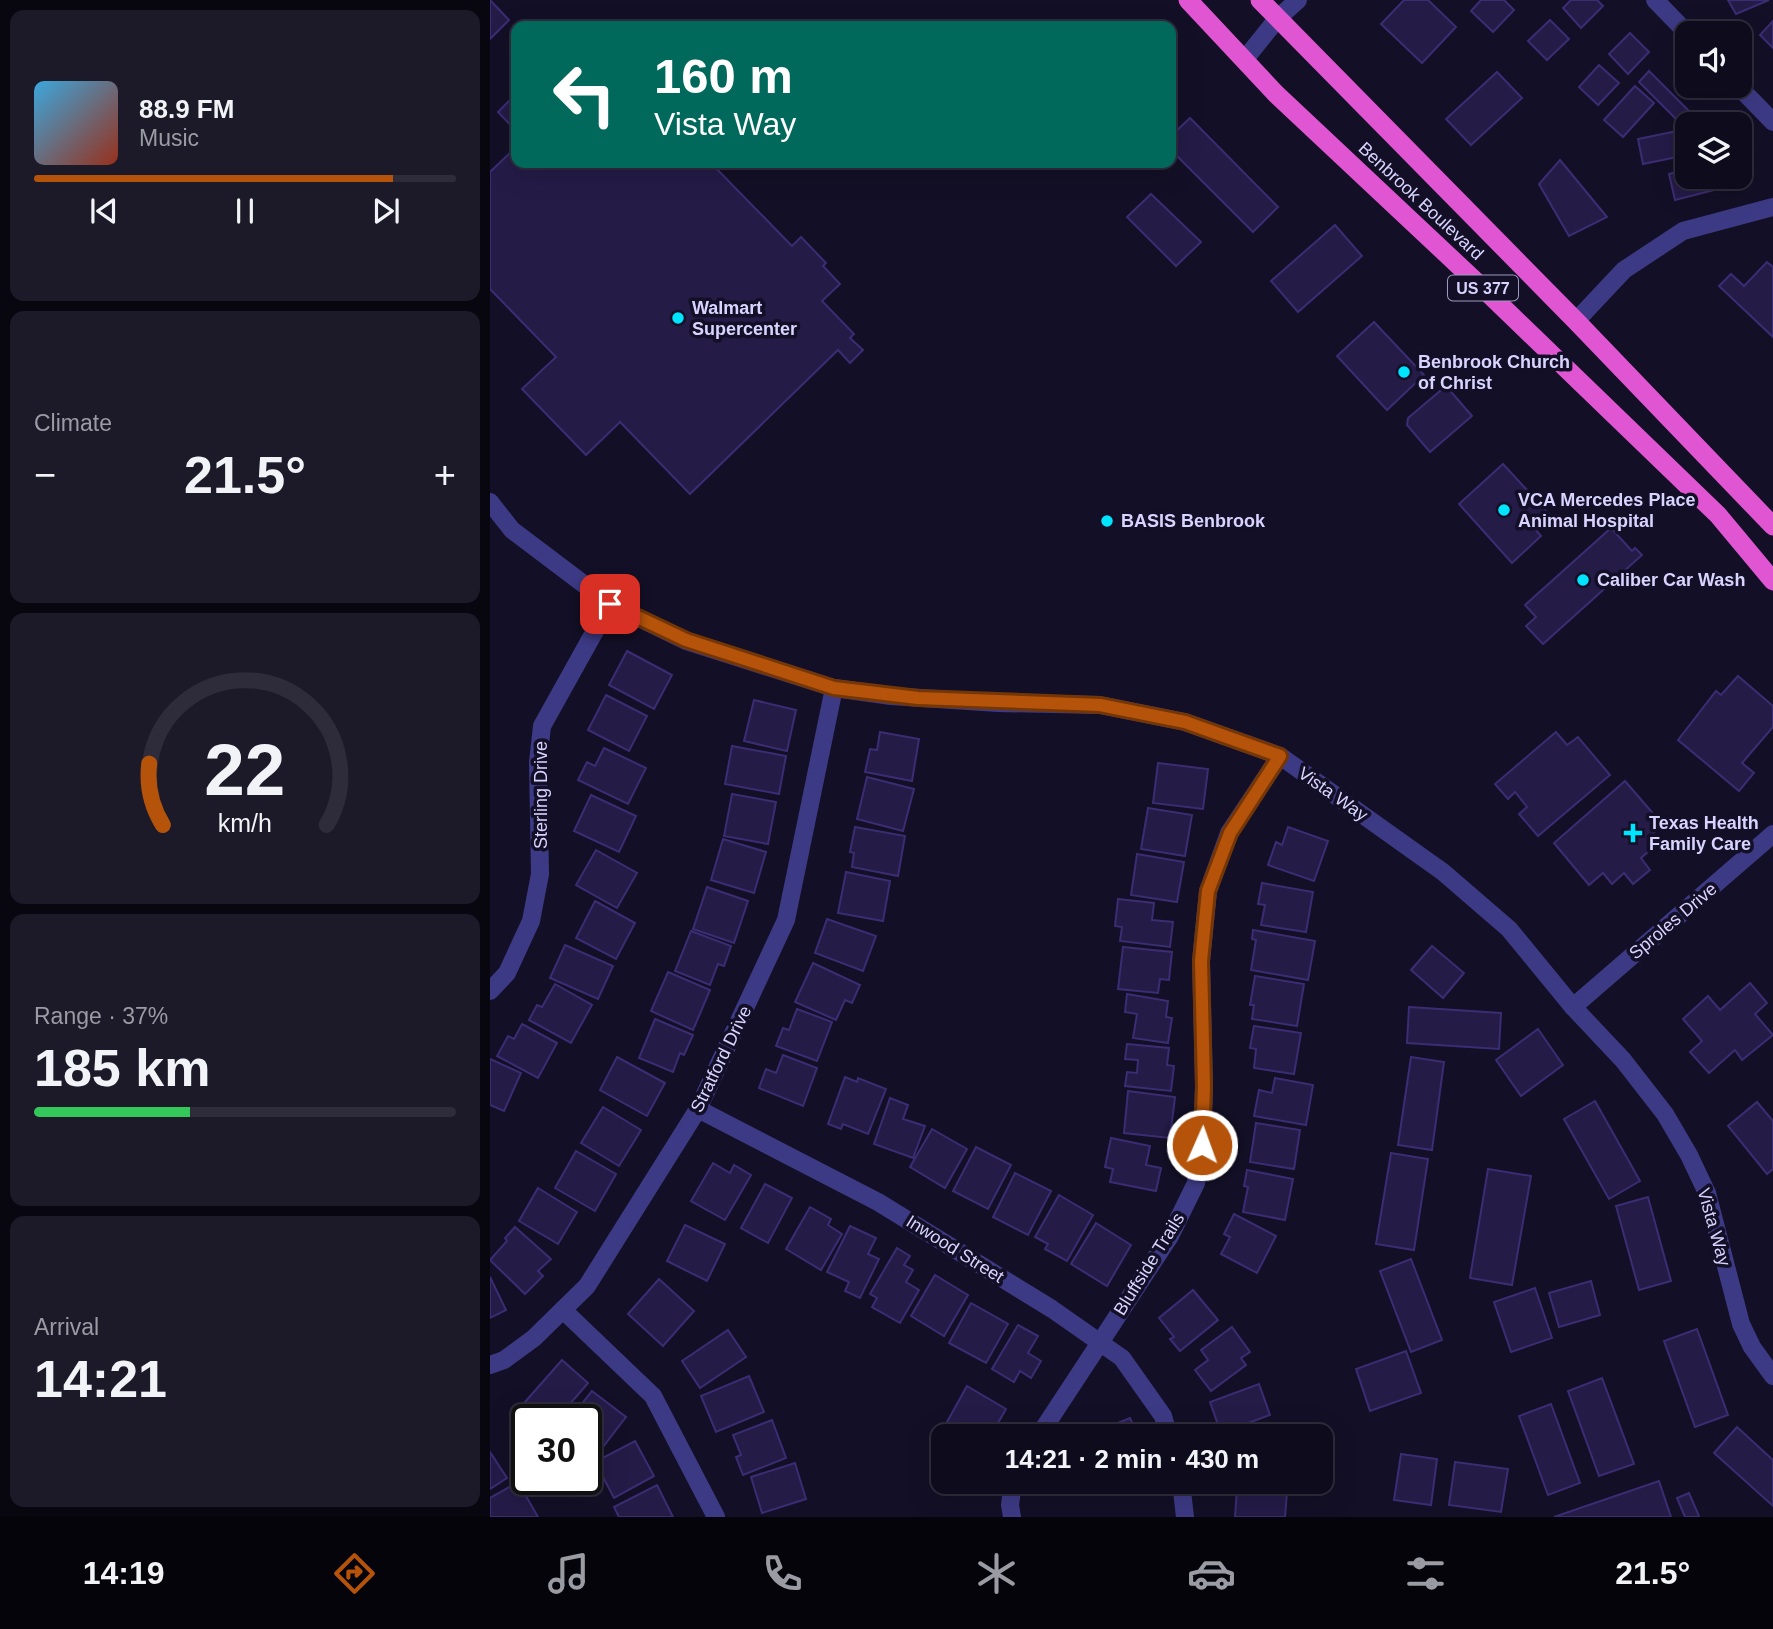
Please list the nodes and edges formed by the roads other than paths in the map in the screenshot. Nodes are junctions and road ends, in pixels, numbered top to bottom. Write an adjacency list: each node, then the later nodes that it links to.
1 (1188, 0): 7 (highway, Benbrook Boulevard / US 377)
2 (1260, 0): 5 (highway, Benbrook Boulevard / US 377)
3 (1298, 0): 5 (street)
4 (1655, 0): 6 (street)
5 (1278, 18): 7 (street); 11 (highway, Benbrook Boulevard / US 377)
6 (1675, 21)
7 (1245, 60): 14 (highway, Benbrook Boulevard / US 377)
8 (1750, 98): 9 (street)
9 (1773, 122)
10 (1773, 206): 11 (street)
11 (1576, 321): 13 (highway, Benbrook Boulevard / US 377)
12 (490, 502): 15 (street, Vista Way)
13 (1773, 526)
14 (1773, 582)
15 (610, 604): 16 (street, Vista Way); 19 (street, Sterling Drive)
16 (834, 688): 17 (street, Vista Way); 21 (street, Stratford Drive)
17 (1280, 756): 20 (street, Vista Way); 23 (street, Bluffside Trails)
18 (1773, 834): 20 (street, Sproles Drive)
19 (490, 991)
20 (1573, 1007): 25 (street, Vista Way)
21 (698, 1109): 22 (street, Stratford Drive); 23 (street, Inwood Street)
22 (562, 1310): 24 (street, Stratford Drive); 30 (street)
23 (1100, 1343): 26 (street, Bluffside Trails); 27 (street, Inwood Street)
24 (490, 1365)
25 (1773, 1376)
26 (1047, 1424)
27 (1165, 1424)
28 (1011, 1494): 31 (street)
29 (1182, 1494): 32 (street)
30 (716, 1517)
31 (1012, 1517)
32 (1185, 1517)

